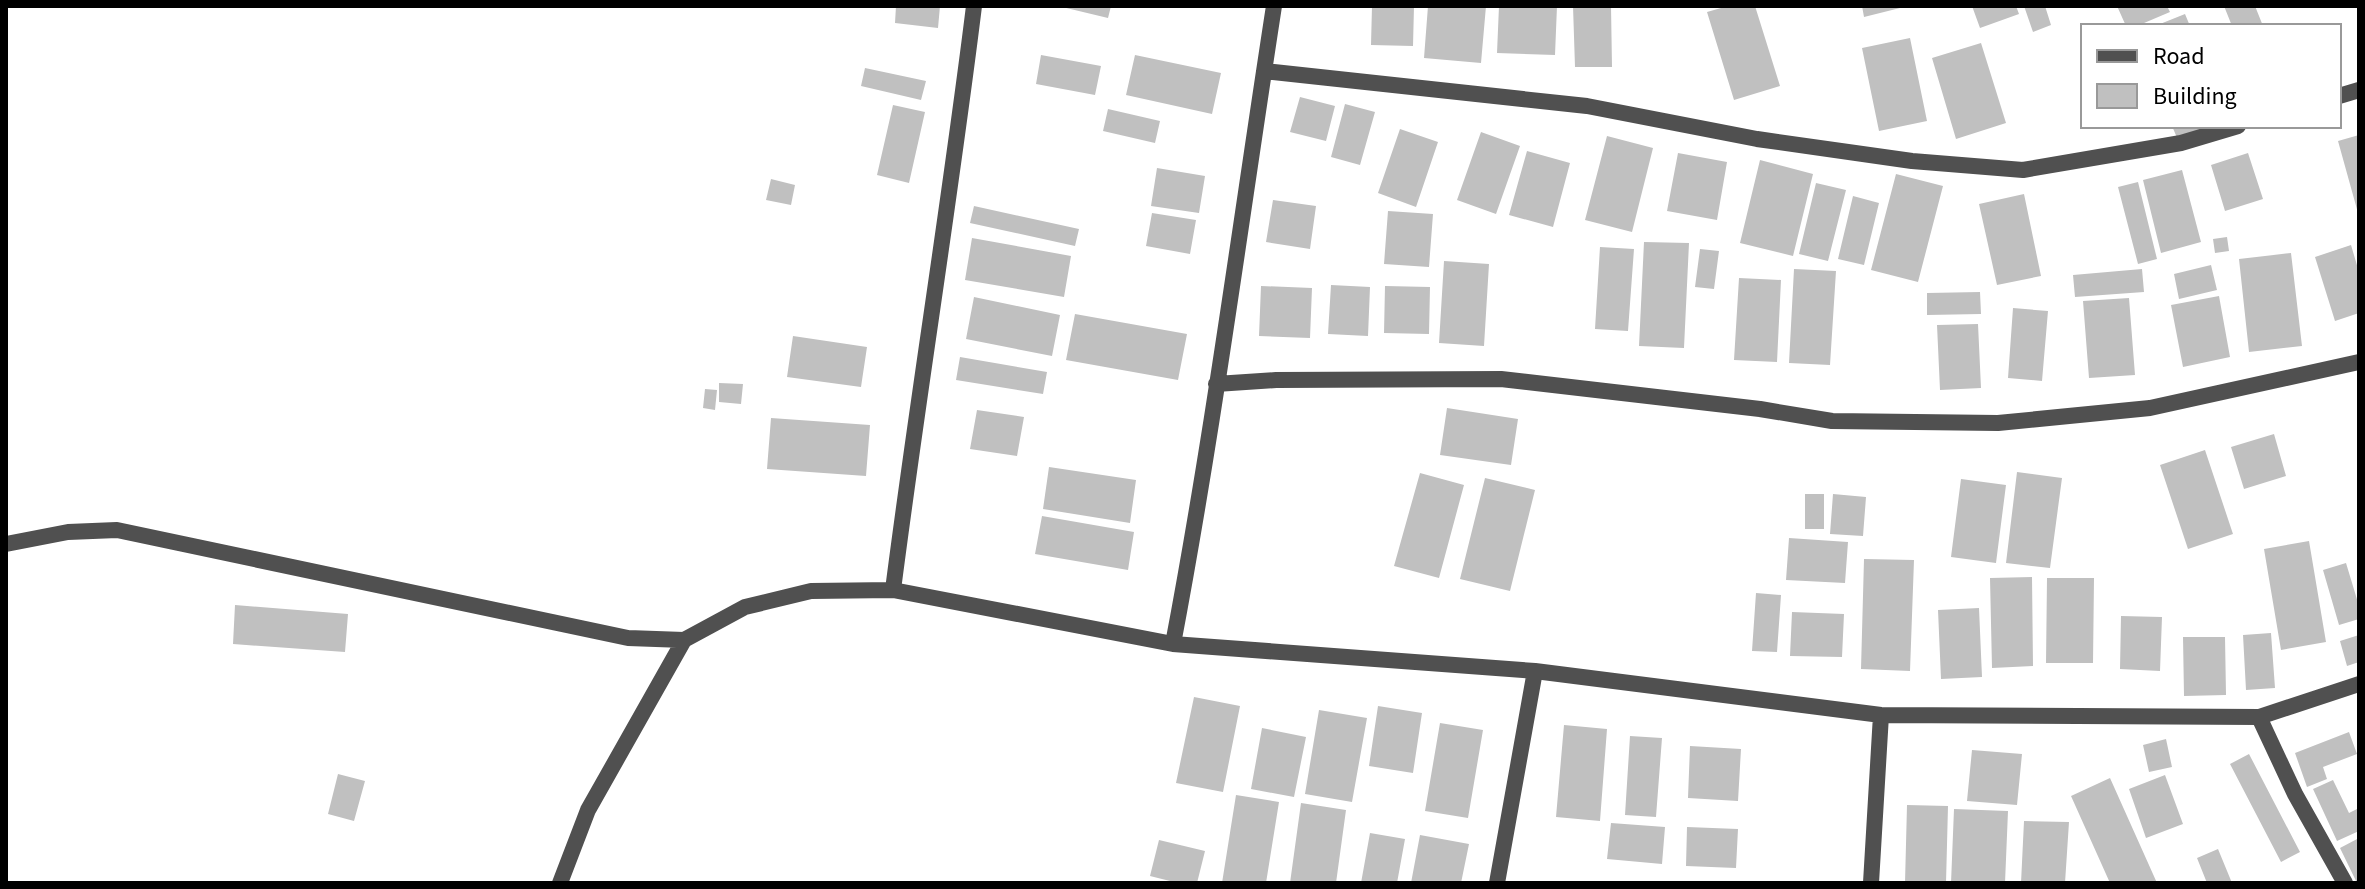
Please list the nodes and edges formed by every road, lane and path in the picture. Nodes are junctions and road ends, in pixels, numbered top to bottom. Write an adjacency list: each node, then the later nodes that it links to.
1 (974, 6): 8 (street)
2 (1274, 6): 3 (street)
3 (1264, 71): 4 (street); 6 (street)
4 (2231, 128)
5 (2359, 362): 6 (street)
6 (1216, 384): 10 (street)
7 (6, 544): 9 (street)
8 (893, 590): 9 (street); 10 (street)
9 (684, 640): 15 (street)
10 (1173, 644): 11 (street)
11 (1535, 671): 13 (street); 16 (street)
12 (2359, 684): 14 (street)
13 (1881, 715): 14 (street); 17 (street)
14 (2259, 717): 18 (street)
15 (560, 883)
16 (1497, 883)
17 (1871, 883)
18 (2345, 883)

